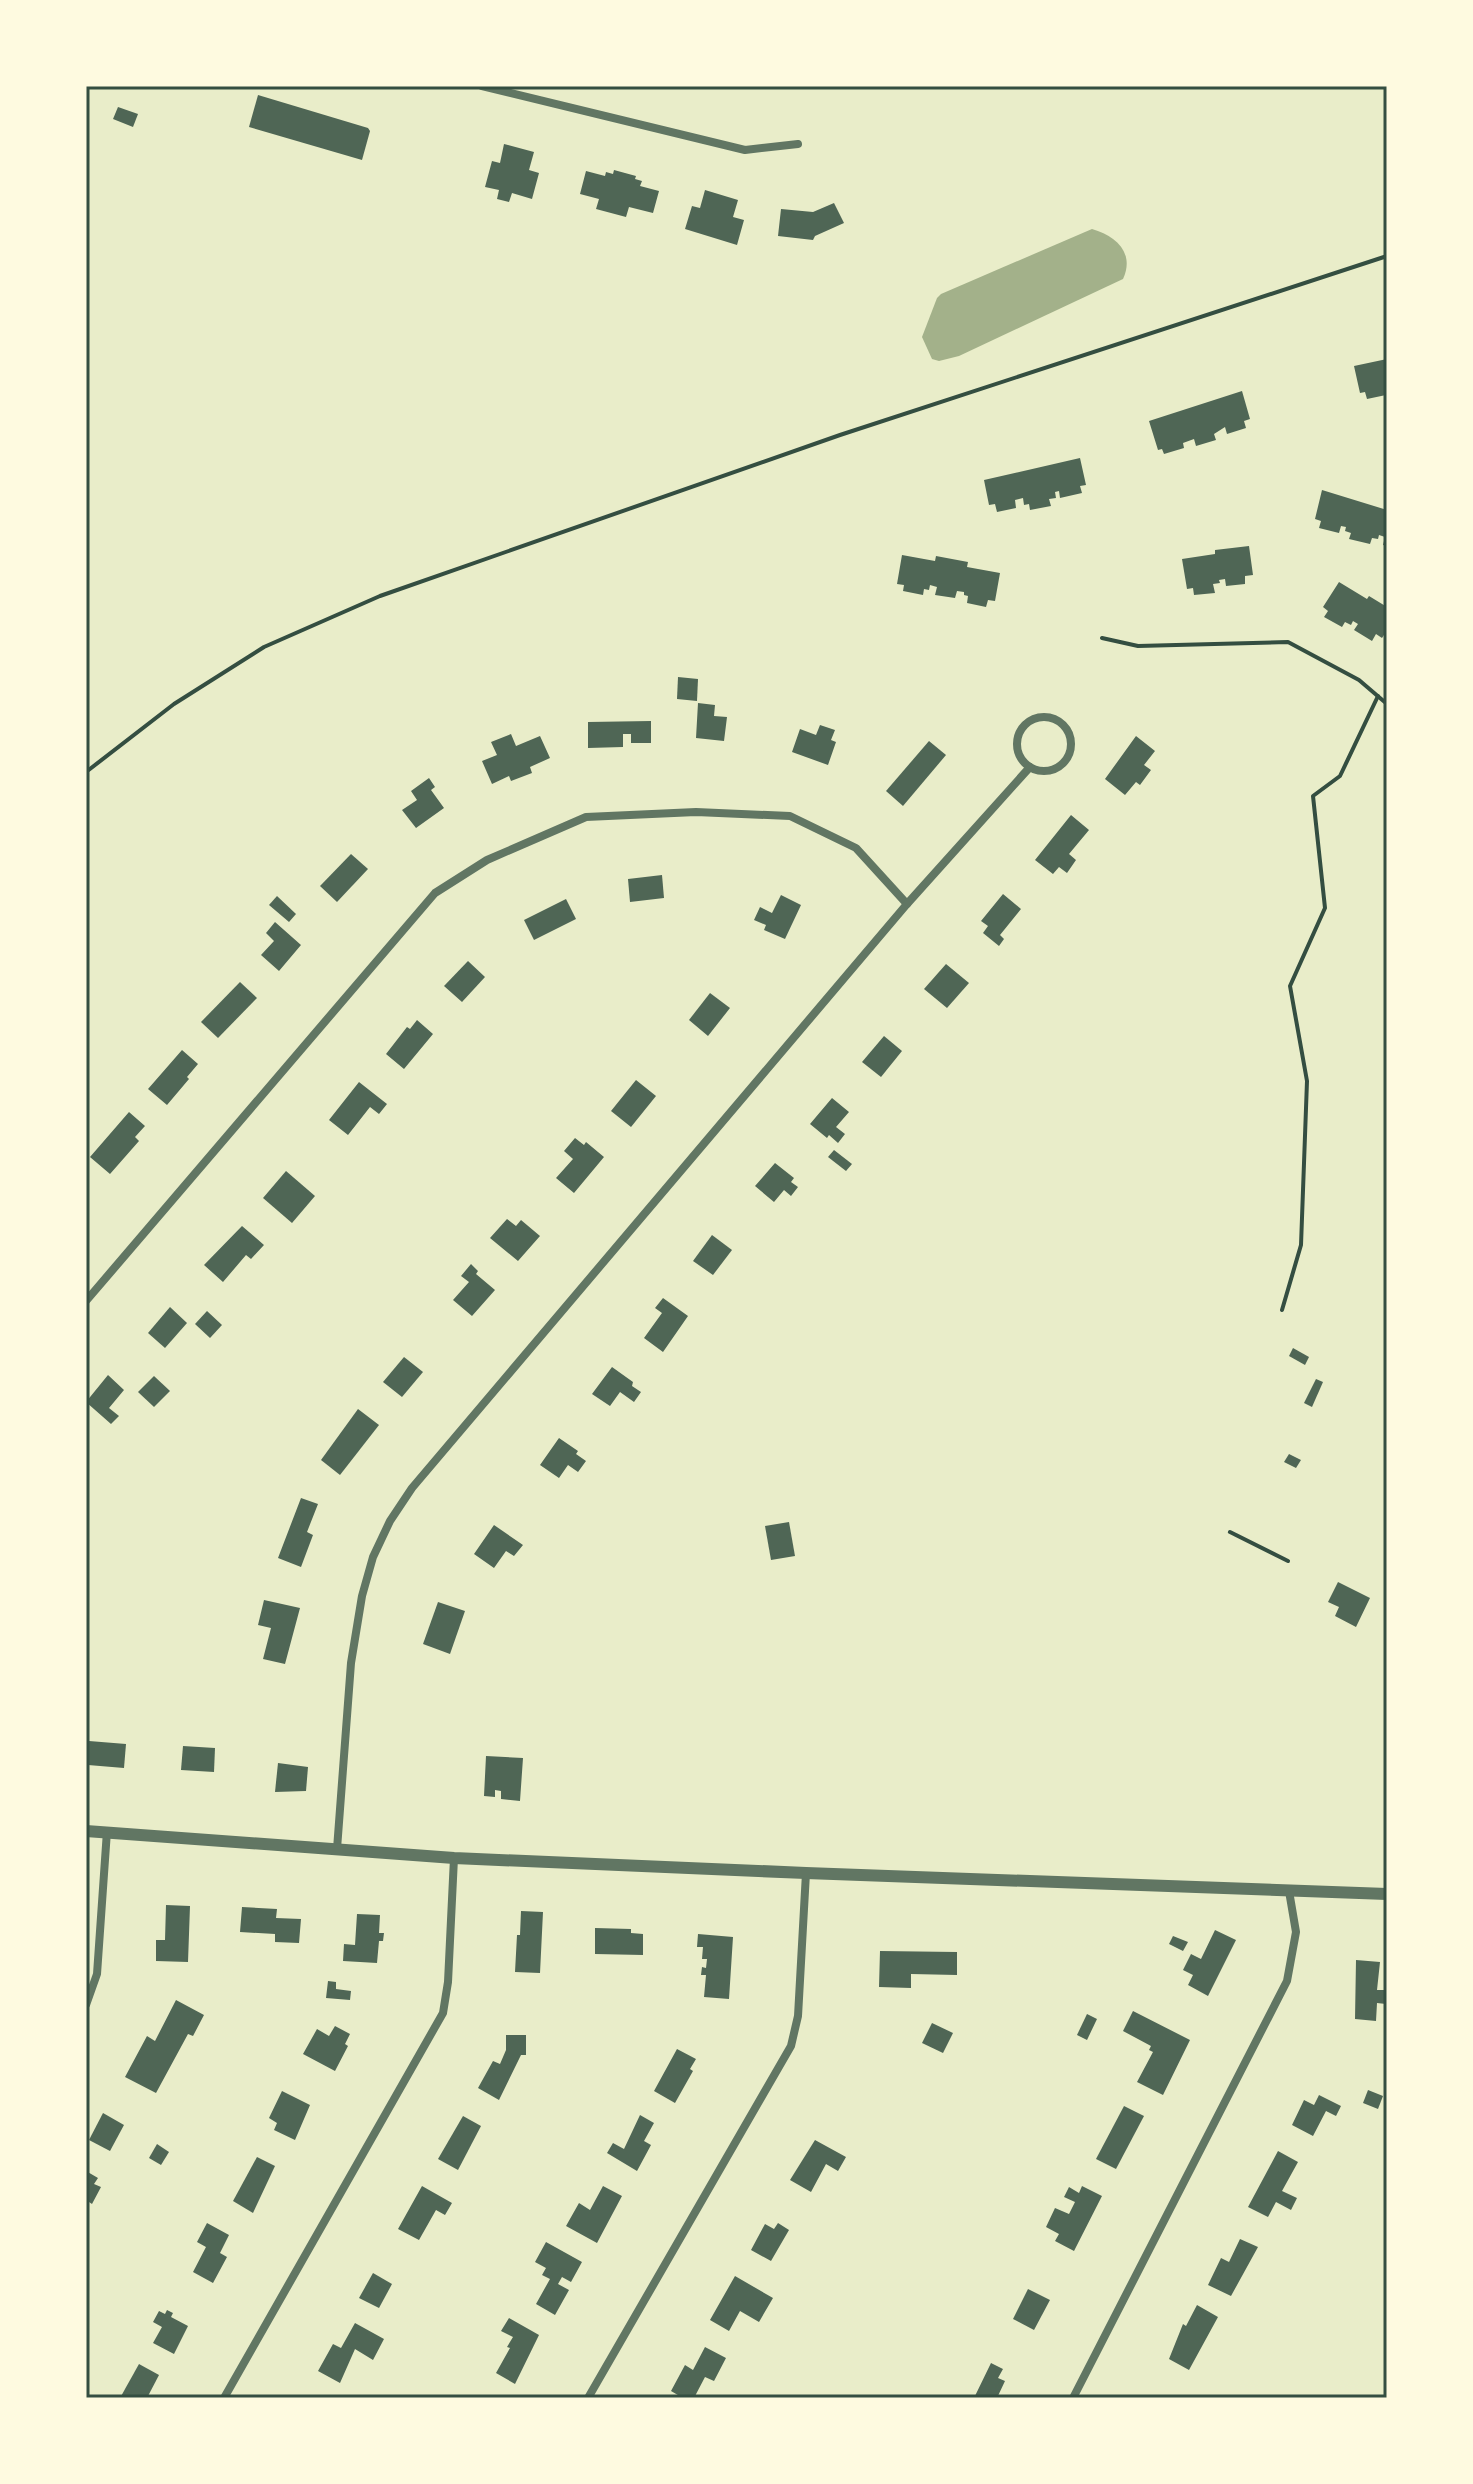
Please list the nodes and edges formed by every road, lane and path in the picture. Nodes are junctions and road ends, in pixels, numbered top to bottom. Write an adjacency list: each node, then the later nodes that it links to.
1 (482, 86): 2 (street)
2 (798, 144)
3 (1387, 256): 8 (path)
4 (1102, 638): 5 (path)
5 (1378, 696): 6 (path); 11 (path)
6 (1387, 704)
7 (1030, 767): 7 (street); 9 (street)
8 (86, 772)
9 (907, 904): 10 (street); 16 (street)
10 (86, 1301)
11 (1282, 1310)
12 (1230, 1532): 13 (path)
13 (1288, 1561)
14 (86, 1831): 15 (street)
15 (107, 1831): 16 (street); 21 (street)
16 (337, 1849): 17 (street)
17 (454, 1858): 18 (street); 22 (street)
18 (806, 1873): 19 (street); 23 (street)
19 (1289, 1891): 20 (street); 24 (street)
20 (1387, 1894)
21 (86, 2005)
22 (224, 2398)
23 (588, 2398)
24 (1073, 2398)

